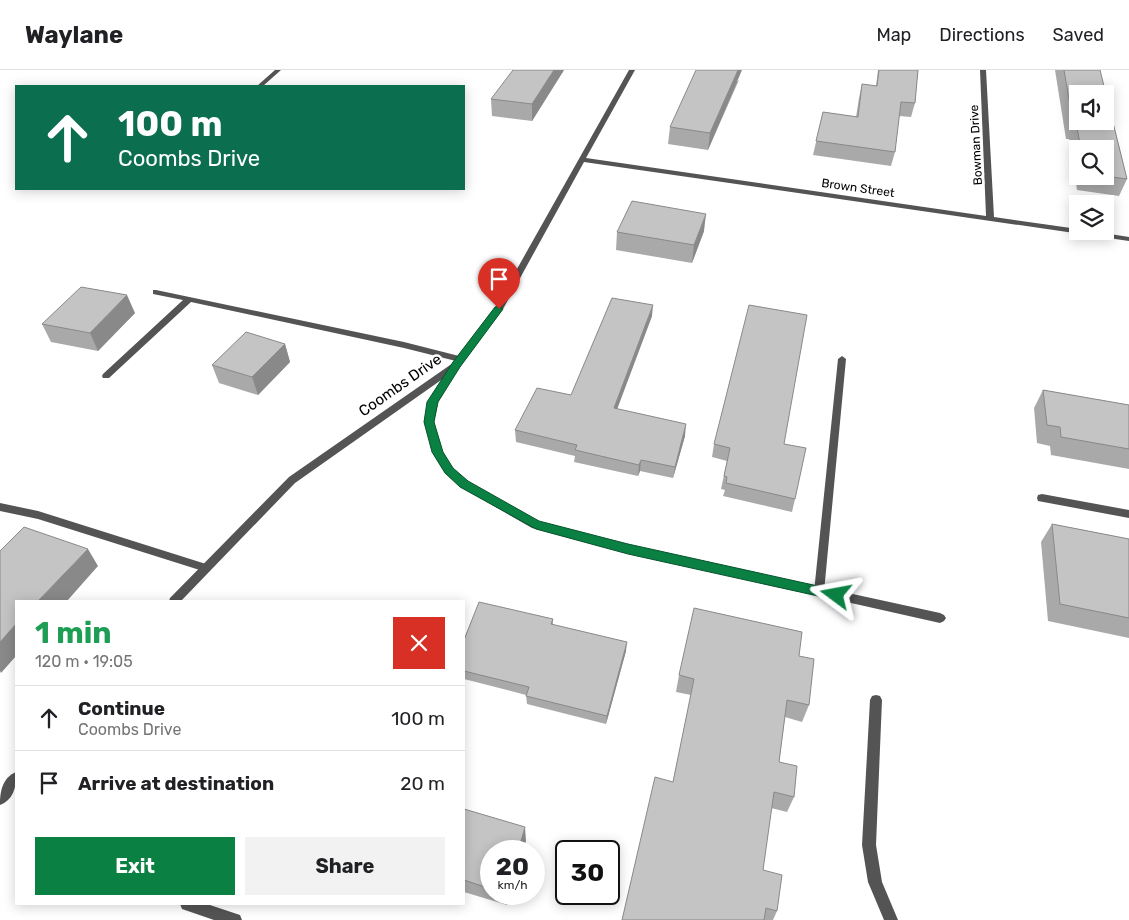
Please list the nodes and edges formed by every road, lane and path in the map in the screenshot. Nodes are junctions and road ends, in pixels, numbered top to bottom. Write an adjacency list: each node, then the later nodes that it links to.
1 (278, 70): 4 (street)
2 (632, 70): 5 (street, Coombs Drive)
3 (983, 70): 6 (street, Bowman Drive)
4 (261, 85)
5 (583, 160): 6 (street, Brown Street); 11 (street, Coombs Drive)
6 (990, 219): 7 (street, Brown Street)
7 (1129, 239)
8 (156, 292): 9 (street)
9 (189, 299): 11 (street); 12 (street)
10 (842, 359): 17 (street)
11 (458, 362): 16 (street, Coombs Drive); 17 (street)
12 (106, 376)
13 (1042, 498): 15 (street)
14 (0, 507): 16 (street)
15 (1129, 514)
16 (206, 568): 18 (street, Coombs Drive)
17 (819, 592): 19 (street)
18 (175, 600)
19 (940, 618)
20 (876, 700): 25 (street)
21 (15, 779): 22 (street)
22 (0, 799)
23 (190, 905): 24 (street)
24 (235, 920)
25 (892, 920)

